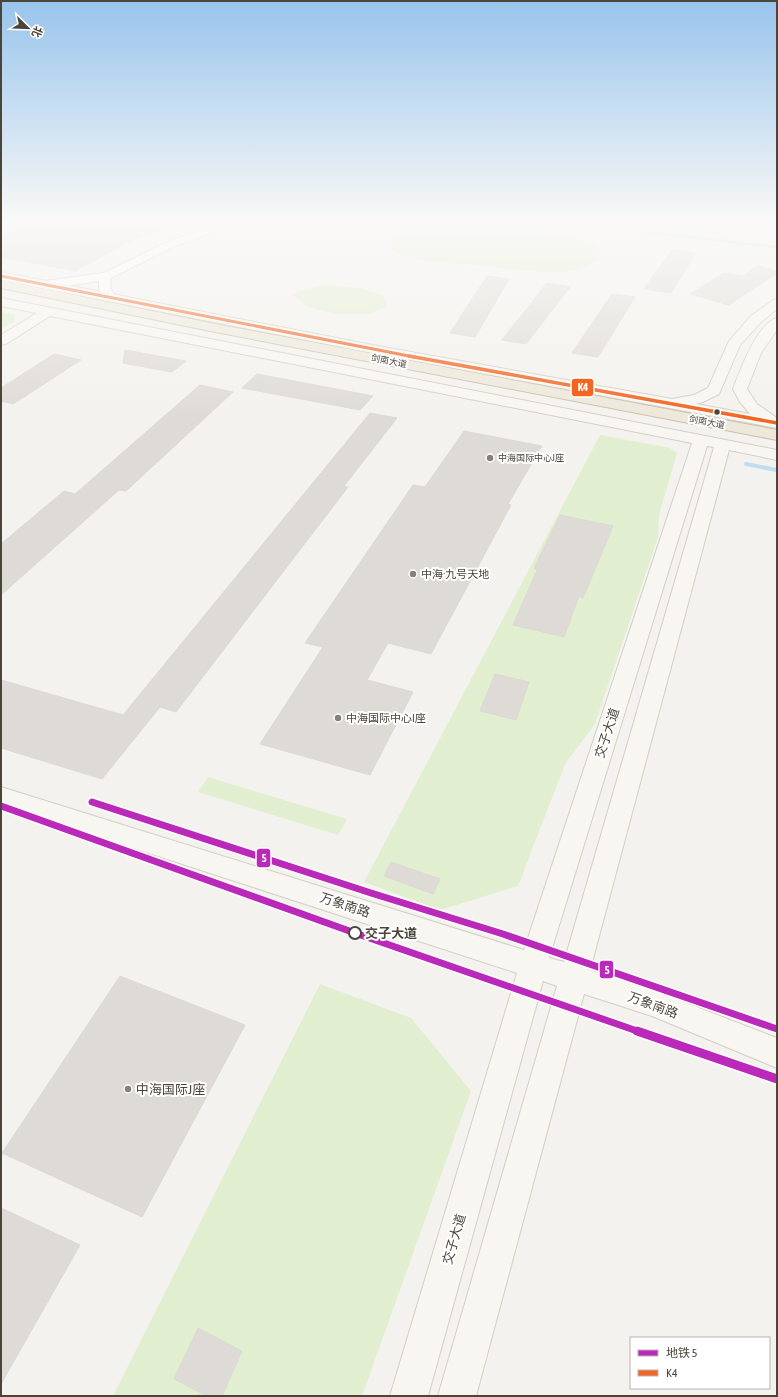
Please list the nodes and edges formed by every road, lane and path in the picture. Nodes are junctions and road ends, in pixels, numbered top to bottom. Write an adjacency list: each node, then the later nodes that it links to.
1 (26, 289): 12 (highway, 剑南大道)
2 (66, 289): 6 (main road)
3 (105, 289): 6 (street)
4 (1, 293): 5 (highway, 剑南大道)
5 (28, 298): 7 (main road); 17 (highway, 剑南大道)
6 (110, 298): 10 (main road)
7 (1, 301): 9 (main road)
8 (777, 302): 14 (main road)
9 (47, 312): 13 (main road); 16 (main road)
10 (189, 313): 12 (main road); 14 (main road)
11 (777, 322): 15 (main road)
12 (210, 327): 15 (highway, 剑南大道)
13 (1, 341)
14 (674, 403): 15 (main road)
15 (775, 427)
16 (712, 442): 18 (main road); 20 (main road, 交子大道); 21 (main road)
17 (777, 443)
18 (777, 455)
19 (1, 796): 20 (main road, 万象南路)
20 (533, 965): 21 (main road, 万象南路); 23 (main road, 交子大道)
21 (574, 978): 22 (main road, 万象南路); 24 (main road)
22 (777, 1053)
23 (409, 1396)
24 (457, 1396)

